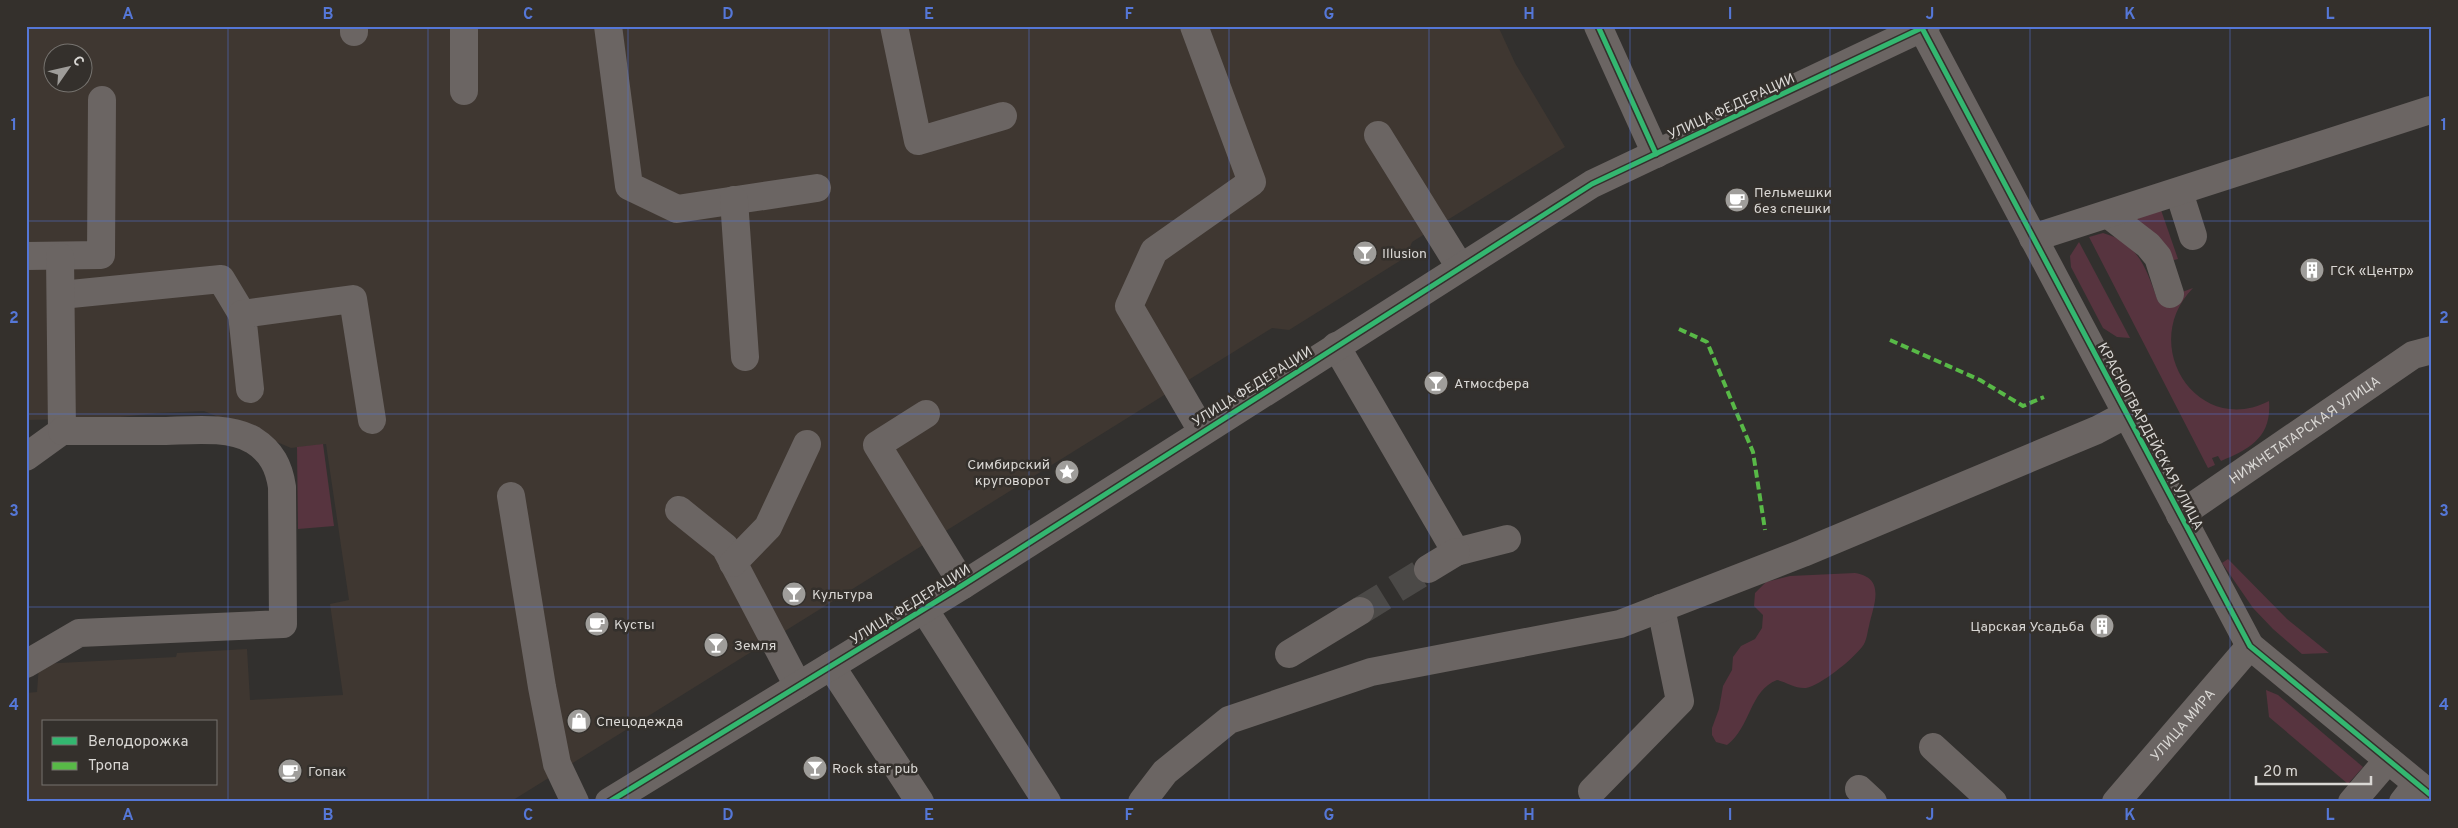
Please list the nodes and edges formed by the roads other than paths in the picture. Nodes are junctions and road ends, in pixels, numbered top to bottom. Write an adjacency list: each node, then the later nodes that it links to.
1 (464, 26): 7 (street)
2 (608, 26): 15 (street)
3 (894, 26): 10 (street)
4 (1194, 26): 33 (street)
5 (1598, 26): 12 (street)
6 (1924, 27): 12 (street, УЛИЦА ФЕДЕРАЦИИ); 18 (street, КРАСНОГВАРДЕЙСКАЯ УЛИЦА)
7 (464, 91)
8 (102, 100): 20 (street)
9 (2432, 112): 14 (street)
10 (1003, 116)
11 (1378, 135): 21 (street)
12 (1656, 154): 21 (street, УЛИЦА ФЕДЕРАЦИИ)
13 (817, 188): 15 (street)
14 (2179, 192): 16 (street); 17 (street)
15 (734, 200): 27 (street)
16 (2109, 215): 18 (street); 22 (street)
17 (2193, 236)
18 (2033, 238): 30 (street, КРАСНОГВАРДЕЙСКАЯ УЛИЦА)
19 (26, 256): 20 (street)
20 (60, 257): 23 (street)
21 (1460, 267): 25 (street, УЛИЦА ФЕДЕРАЦИИ)
22 (2170, 294)
23 (61, 296): 24 (street); 32 (street)
24 (242, 314): 28 (street); 31 (street)
25 (1336, 346): 33 (street, УЛИЦА ФЕДЕРАЦИИ); 40 (street)
26 (2432, 350): 38 (street, НИЖНЕТАТАРСКАЯ УЛИЦА)
27 (745, 357)
28 (250, 388)
29 (926, 414): 43 (street)
30 (2127, 414): 38 (street, КРАСНОГВАРДЕЙСКАЯ УЛИЦА); 44 (street)
31 (372, 420)
32 (62, 431): 35 (street); 49 (street)
33 (1202, 431): 43 (street, УЛИЦА ФЕДЕРАЦИИ)
34 (807, 444): 41 (street)
35 (26, 457)
36 (511, 496): 56 (street)
37 (679, 510): 41 (street)
38 (2180, 515): 47 (street, КРАСНОГВАРДЕЙСКАЯ УЛИЦА)
39 (1507, 539): 40 (street)
40 (1456, 552): 42 (street)
41 (733, 563): 51 (street)
42 (1428, 569)
43 (963, 585): 45 (street, УЛИЦА ФЕДЕРАЦИИ)
44 (1661, 608): 54 (street); 60 (street)
45 (924, 609): 50 (street, УЛИЦА ФЕДЕРАЦИИ); 59 (street)
46 (1360, 611): 48 (street)
47 (2250, 646): 53 (street, КРАСНОГВАРДЕЙСКАЯ УЛИЦА); 62 (street, УЛИЦА МИРА)
48 (1289, 654)
49 (26, 664)
50 (831, 666): 51 (street, УЛИЦА ФЕДЕРАЦИИ); 58 (street)
51 (798, 686): 57 (street, УЛИЦА ФЕДЕРАЦИИ)
52 (1933, 747): 61 (street)
53 (2388, 760): 55 (street, КРАСНОГВАРДЕЙСКАЯ УЛИЦА); 63 (street)
54 (1592, 791)
55 (2417, 794)
56 (575, 802)
57 (609, 802)
58 (920, 802)
59 (1047, 802)
60 (1142, 802)
61 (1993, 802)
62 (2116, 802)
63 (2352, 802)

